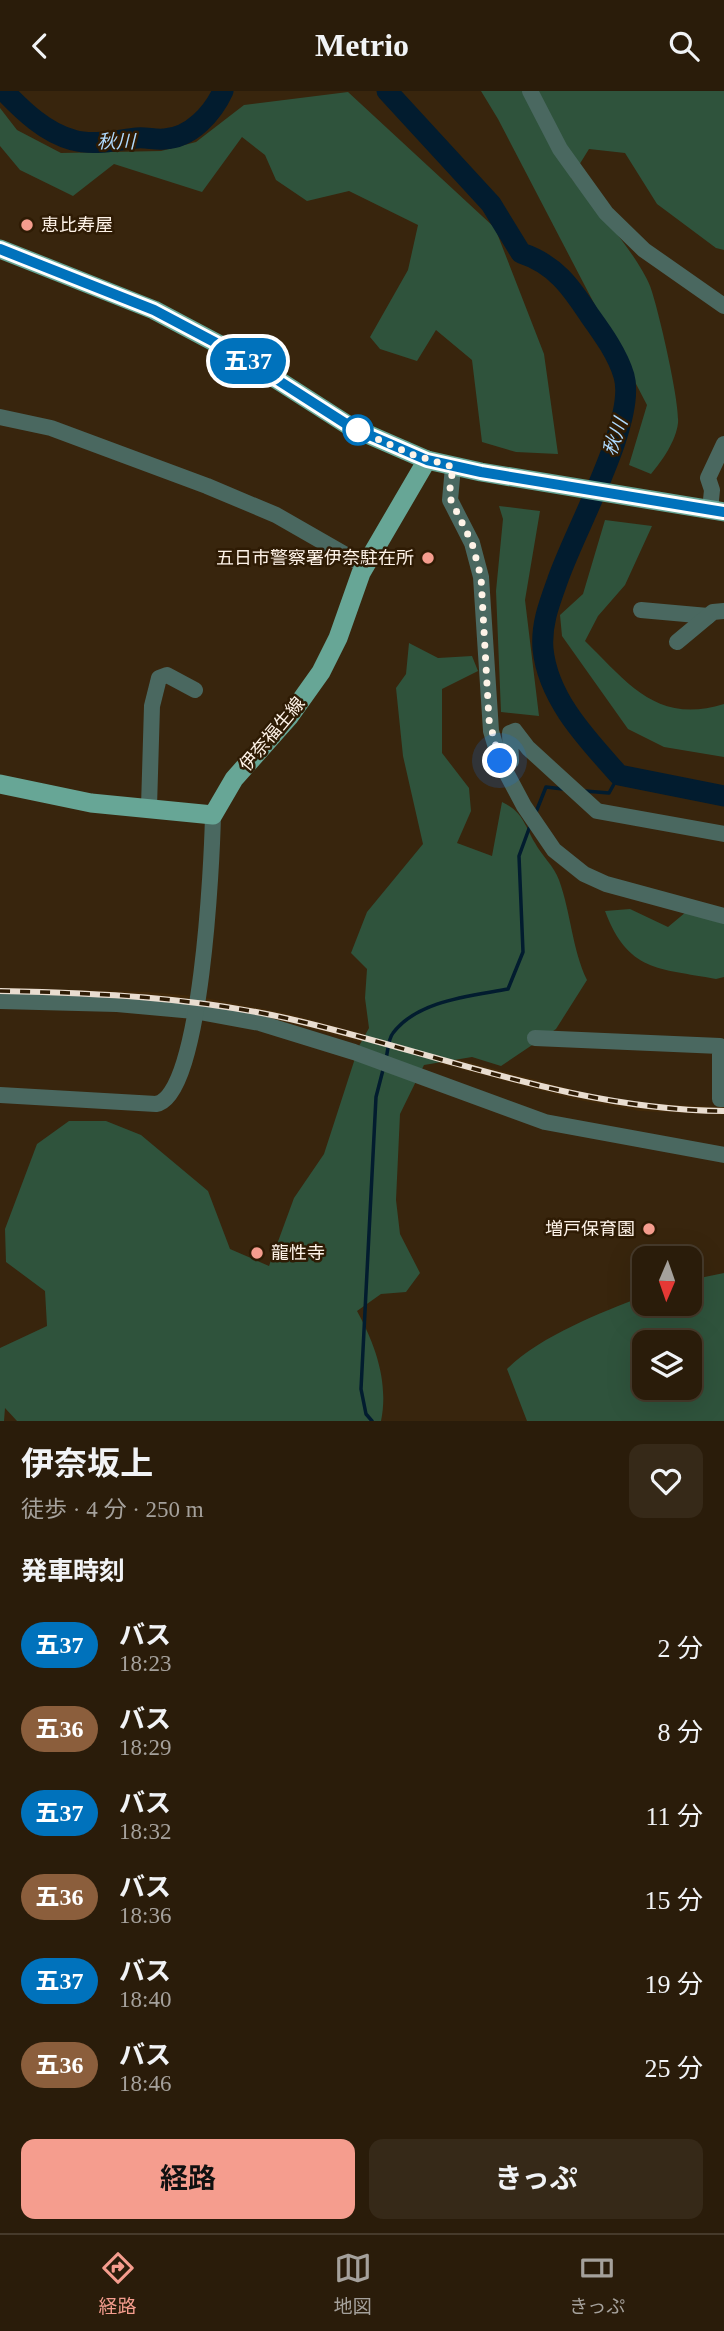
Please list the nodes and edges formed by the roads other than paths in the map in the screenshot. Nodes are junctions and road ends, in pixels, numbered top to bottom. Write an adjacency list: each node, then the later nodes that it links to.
1 (530, 91): 3 (street)
2 (0, 249): 6 (main road)
3 (724, 306)
4 (0, 417): 9 (street)
5 (724, 444): 8 (street)
6 (427, 460): 7 (main road); 9 (main road, 伊奈福生線)
7 (453, 467): 8 (main road); 15 (street)
8 (717, 511)
9 (365, 566): 18 (main road, 伊奈福生線)
10 (641, 610): 12 (street)
11 (724, 611): 12 (street)
12 (708, 616): 13 (street)
13 (677, 642)
14 (195, 690): 17 (street)
15 (502, 766): 19 (street); 20 (street)
16 (0, 784): 17 (main road)
17 (149, 807): 18 (main road)
18 (214, 815): 22 (street)
19 (724, 834)
20 (724, 916)
21 (0, 1001): 22 (street)
22 (194, 1011): 24 (street); 26 (street)
23 (535, 1038): 25 (street)
24 (0, 1095)
25 (724, 1099)
26 (724, 1155)

